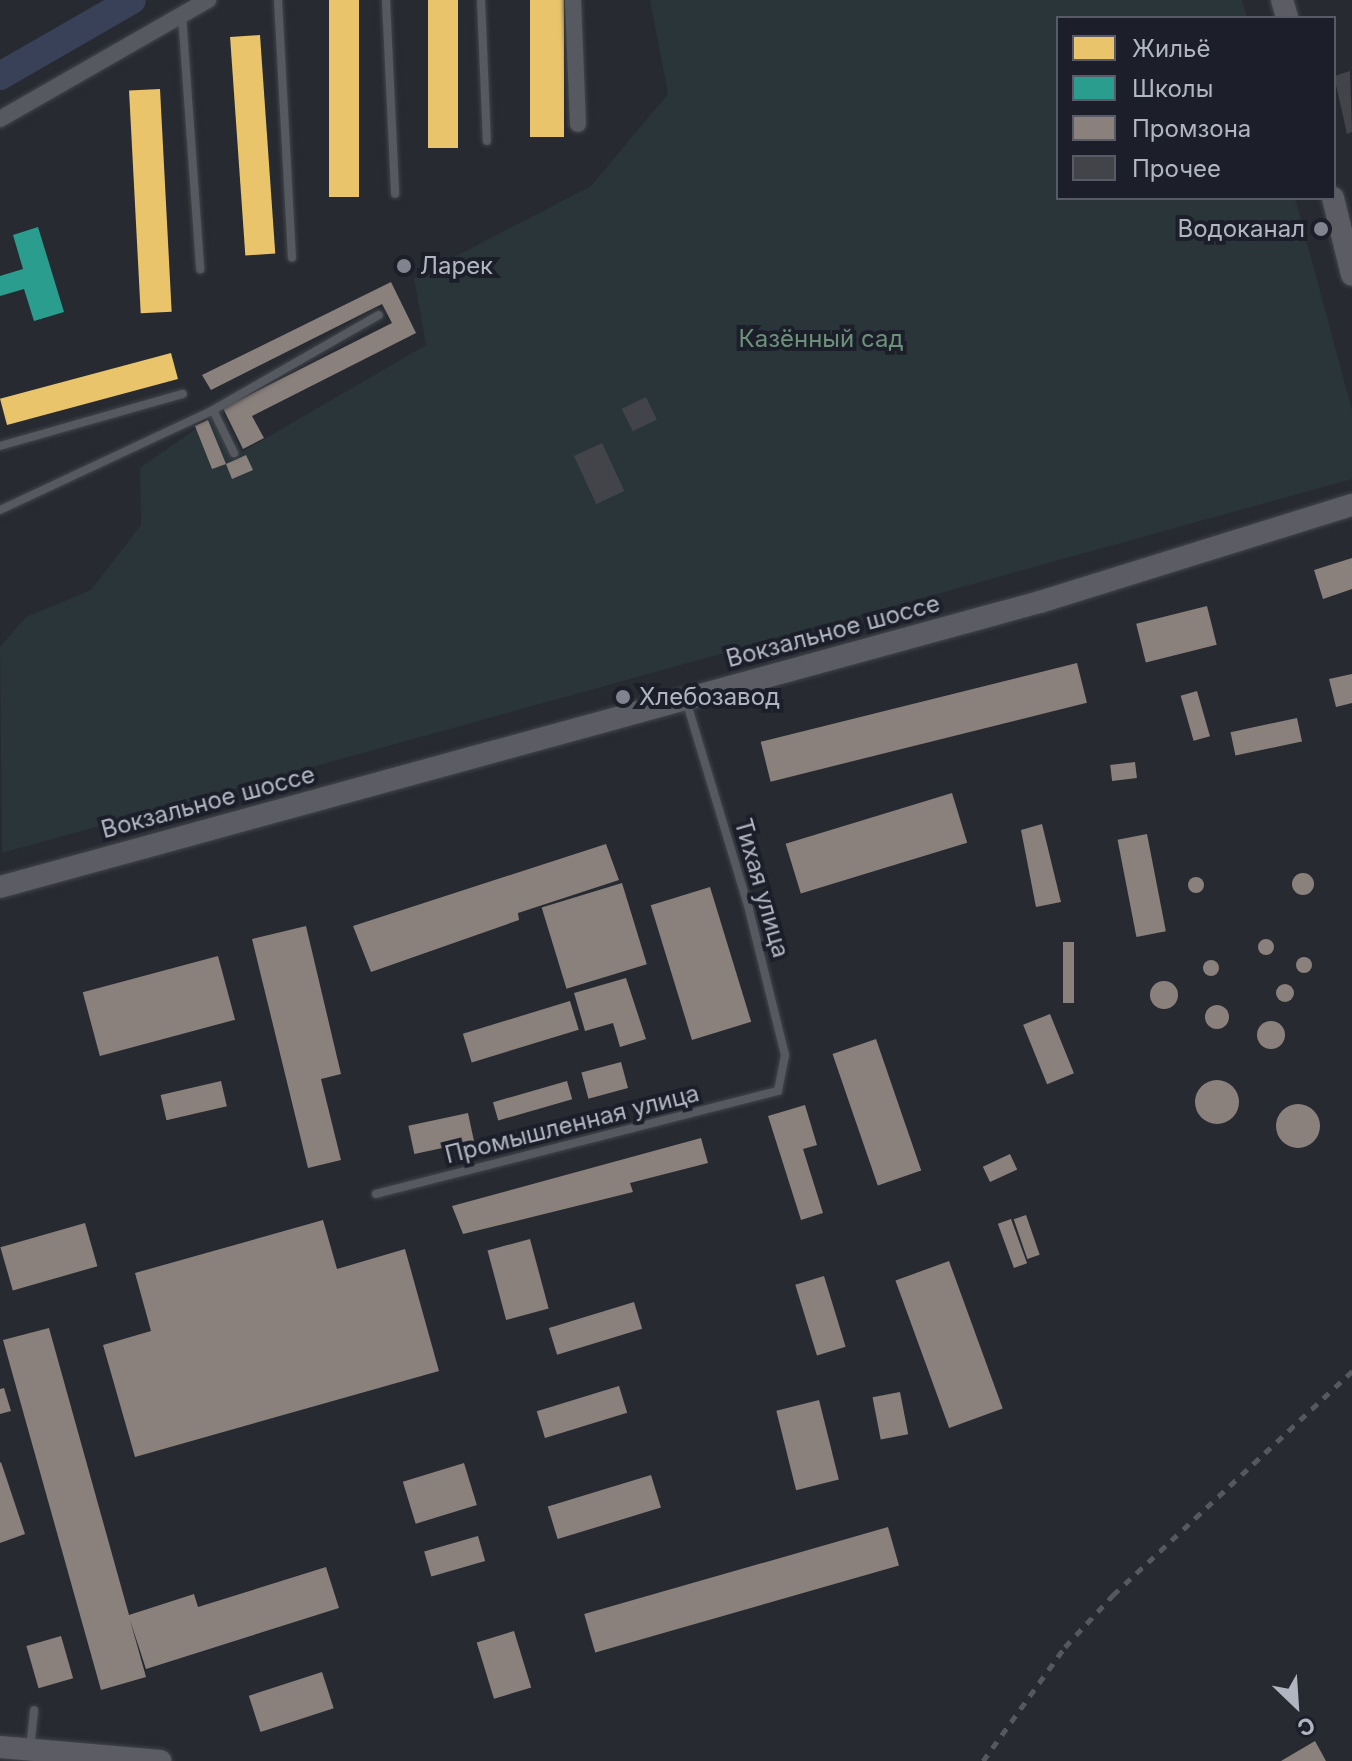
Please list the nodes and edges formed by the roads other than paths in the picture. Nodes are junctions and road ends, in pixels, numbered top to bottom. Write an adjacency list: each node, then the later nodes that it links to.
1 (208, 0): 6 (street)
2 (278, 0): 12 (lane)
3 (386, 0): 10 (lane)
4 (481, 0): 9 (lane)
5 (573, 0): 8 (street)
6 (182, 15): 7 (street); 13 (lane)
7 (0, 119)
8 (578, 124)
9 (487, 141)
10 (395, 194)
11 (1333, 200): 14 (main road)
12 (292, 258)
13 (200, 269)
14 (1352, 275)
15 (379, 315): 17 (lane)
16 (183, 394): 18 (lane)
17 (213, 410): 19 (lane); 21 (lane)
18 (0, 446)
19 (234, 453)
20 (1352, 505): 22 (main road, Вокзальное шоссе)
21 (0, 510)
22 (685, 698): 23 (main road, Вокзальное шоссе); 24 (lane, Тихая улица)
23 (0, 887)
24 (778, 1091): 25 (lane, Промышленная улица)
25 (376, 1194)
26 (34, 1710): 28 (lane)
27 (0, 1747): 28 (main road)
28 (30, 1750): 29 (main road)
29 (96, 1758): 30 (main road)
30 (160, 1761)

